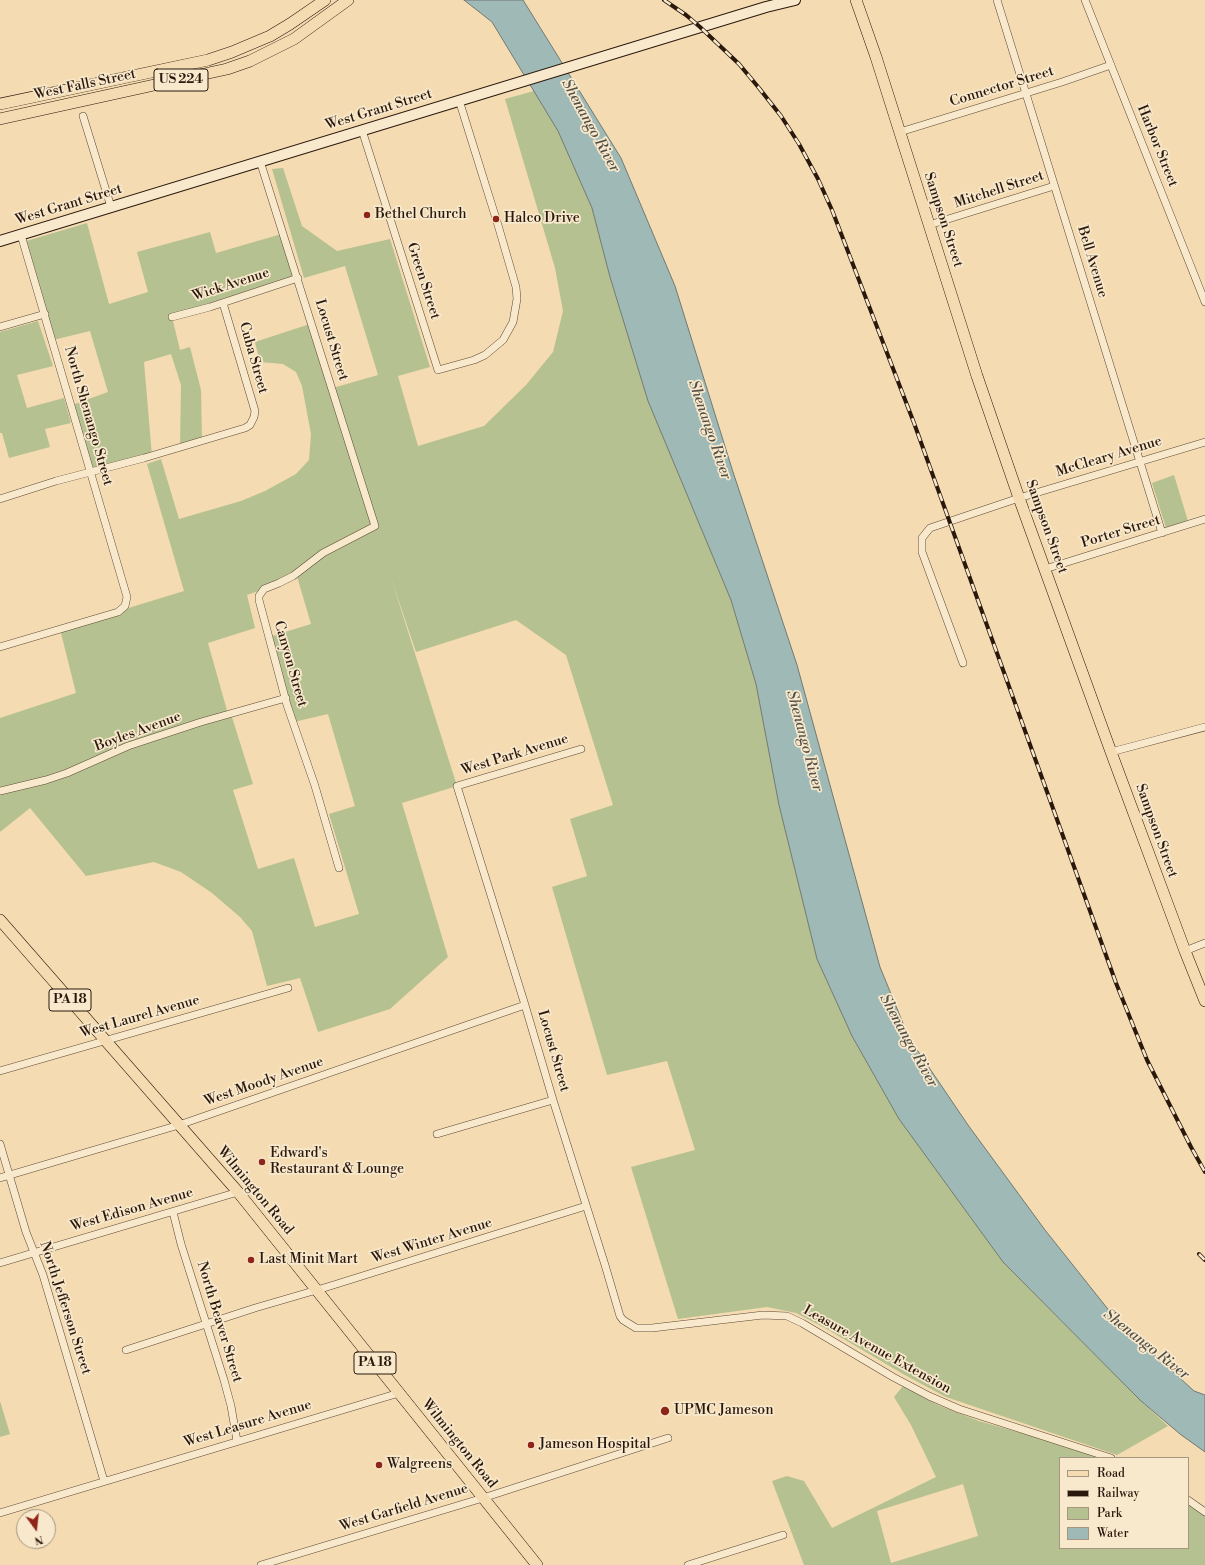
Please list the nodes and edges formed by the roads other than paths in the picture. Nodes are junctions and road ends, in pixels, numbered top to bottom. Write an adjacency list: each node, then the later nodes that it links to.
1 (781, 0): 8 (street, West Grant Street)
2 (795, 0): 8 (street, West Grant Street)
3 (997, 0): 10 (street, Bell Avenue)
4 (1085, 0): 9 (street, Harbor Street)
5 (324, 1): 12 (main road, West Falls Street / US 224)
6 (347, 1): 14 (main road, West Falls Street / US 224)
7 (858, 2): 16 (main road, Sampson Street)
8 (766, 7): 11 (street, West Grant Street)
9 (1111, 65): 10 (street, Connector Street); 25 (street, Harbor Street)
10 (1026, 92): 16 (street, Connector Street); 18 (street, Bell Avenue)
11 (459, 100): 15 (street, West Grant Street); 15 (street, Green Street)
12 (0, 104)
13 (84, 116): 19 (street)
14 (0, 118)
15 (362, 130): 17 (street, West Grant Street)
16 (900, 132): 20 (main road, Sampson Street)
17 (260, 161): 19 (street, West Grant Street); 23 (street, Locust Street)
18 (1054, 186): 20 (street, Mitchell Street); 30 (street, Bell Avenue)
19 (111, 207): 21 (street, West Grant Street)
20 (929, 225): 32 (main road, Sampson Street)
21 (21, 235): 22 (street, West Grant Street); 26 (street, North Shenango Street)
22 (0, 241)
23 (298, 278): 24 (street, Wick Avenue); 35 (street, Locust Street)
24 (223, 302): 27 (street, Wick Avenue); 31 (street, Cuba Street)
25 (1205, 302)
26 (45, 314): 28 (street); 31 (street, North Shenango Street)
27 (172, 317)
28 (0, 327)
29 (1205, 442): 30 (street, McCleary Avenue)
30 (1139, 462): 32 (street, McCleary Avenue); 36 (street, Bell Avenue)
31 (91, 472): 33 (street); 38 (street, North Shenango Street)
32 (1019, 498): 37 (main road, Sampson Street); 39 (street, McCleary Avenue)
33 (0, 499)
34 (1205, 519): 36 (street, Porter Street)
35 (375, 526): 40 (street, Canyon Street)
36 (1162, 533): 37 (street, Porter Street)
37 (1045, 569): 43 (main road, Sampson Street)
38 (0, 645)
39 (963, 663)
40 (286, 698): 45 (street, Boyles Avenue); 46 (street, Canyon Street)
41 (1205, 727): 43 (street)
42 (581, 749): 44 (street, West Park Avenue)
43 (1111, 752): 49 (main road, Sampson Street)
44 (456, 786): 52 (street, Locust Street)
45 (0, 791)
46 (340, 868)
47 (0, 920): 53 (main road, Wilmington Road / PA 18)
48 (1205, 943): 49 (street)
49 (1185, 951): 51 (main road, Sampson Street)
50 (288, 988): 53 (street, West Laurel Avenue)
51 (1205, 1001)
52 (525, 1005): 55 (street, Locust Street); 56 (street, West Moody Avenue)
53 (106, 1041): 54 (street, West Laurel Avenue); 56 (main road, Wilmington Road / PA 18)
54 (0, 1071)
55 (553, 1100): 57 (street); 62 (street, Locust Street)
56 (179, 1125): 59 (street, West Moody Avenue); 61 (main road, Wilmington Road / PA 18)
57 (437, 1134)
58 (0, 1144): 59 (street, North Jefferson Street)
59 (9, 1176): 60 (street, West Moody Avenue); 64 (street, North Jefferson Street)
60 (0, 1178)
61 (238, 1192): 63 (street, West Edison Avenue); 66 (main road, Wilmington Road / PA 18)
62 (586, 1206): 66 (street, West Winter Avenue); 67 (street, Locust Street)
63 (172, 1212): 64 (street, West Edison Avenue); 68 (street, North Beaver Street)
64 (34, 1253): 65 (street, West Edison Avenue); 74 (street, North Jefferson Street)
65 (0, 1263)
66 (317, 1290): 68 (street, West Winter Avenue); 70 (main road, Wilmington Road / PA 18)
67 (624, 1322): 73 (street, Leasure Avenue Extension)
68 (206, 1325): 69 (street, West Winter Avenue); 72 (street, North Beaver Street)
69 (126, 1350)
70 (399, 1393): 72 (street, West Leasure Avenue); 75 (main road, Wilmington Road / PA 18)
71 (668, 1438): 75 (street, West Garfield Avenue)
72 (237, 1441): 74 (street, West Leasure Avenue)
73 (1108, 1457)
74 (104, 1481): 78 (street, West Leasure Avenue)
75 (483, 1498): 80 (street, West Garfield Avenue); 81 (main road, Wilmington Road / PA 18)
76 (1189, 1501): 77 (street)
77 (1205, 1512)
78 (0, 1513)
79 (783, 1535): 82 (street)
80 (261, 1565)
81 (537, 1565)
82 (688, 1565)

